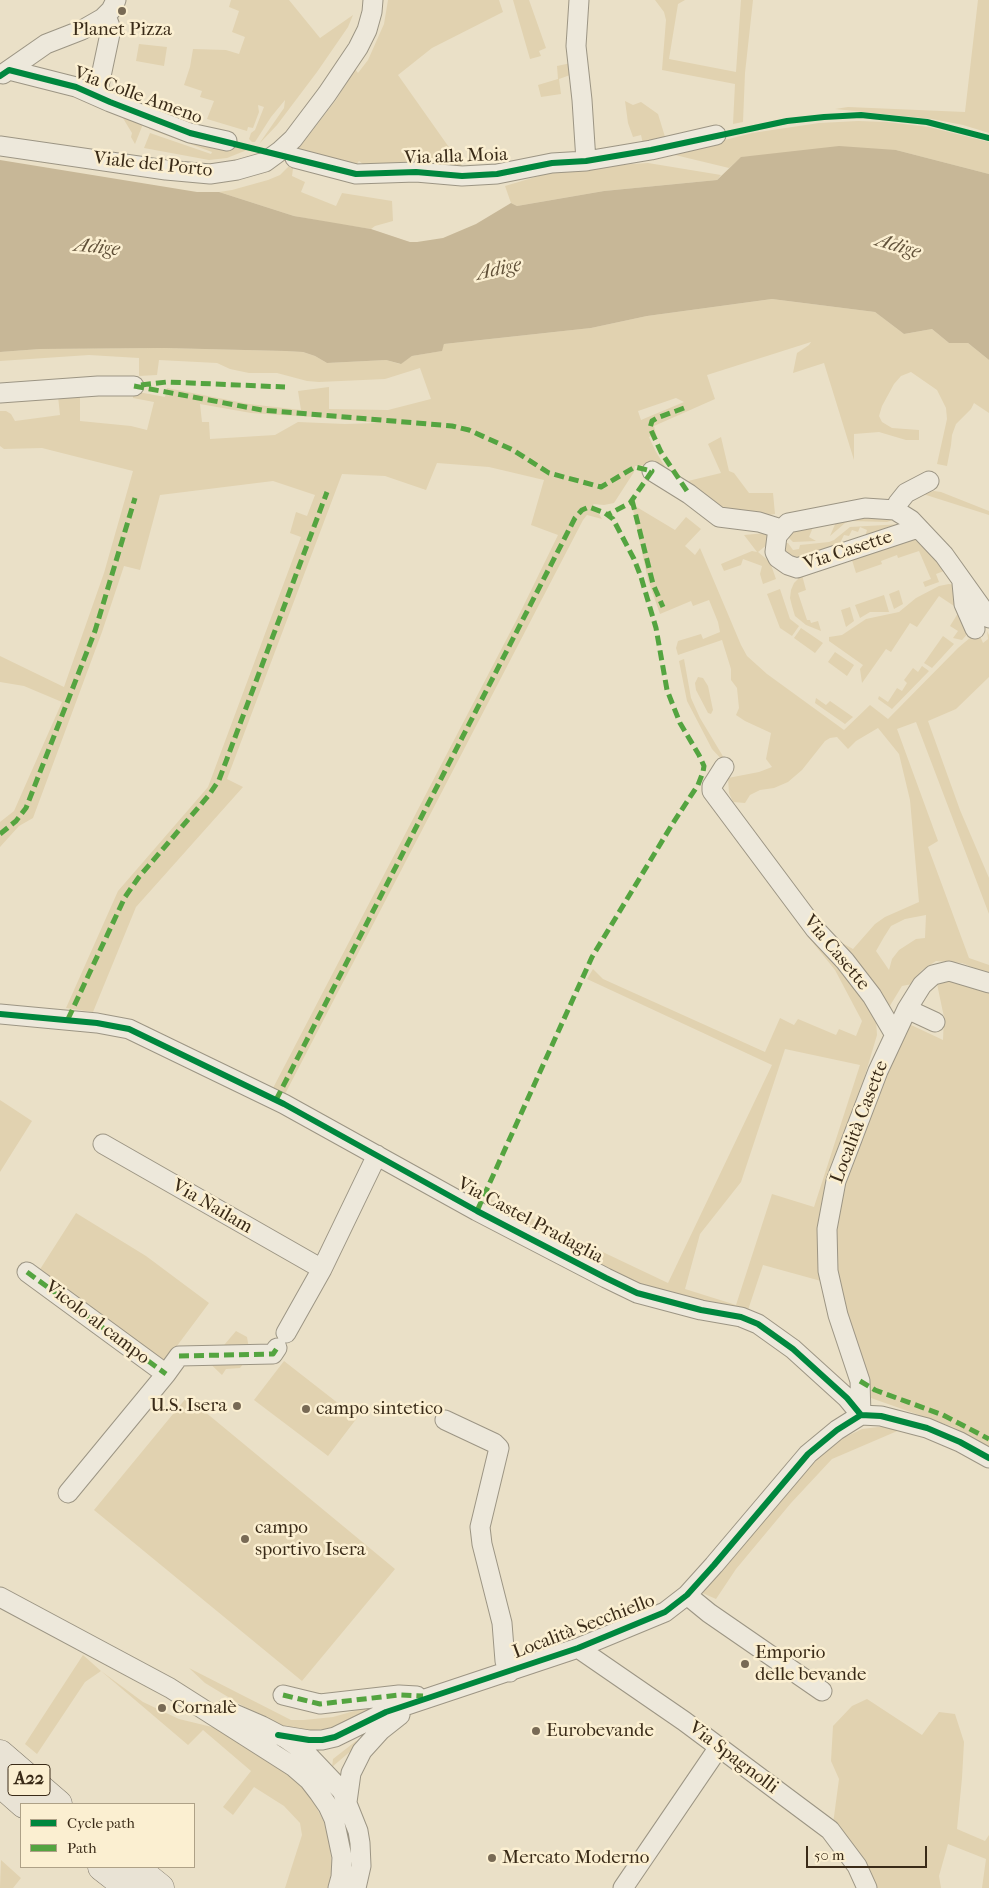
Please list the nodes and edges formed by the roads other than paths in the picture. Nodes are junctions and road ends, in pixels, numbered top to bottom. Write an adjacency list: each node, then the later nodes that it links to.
1 (116, 0): 4 (street)
2 (373, 0): 11 (street, Viale del Porto)
3 (579, 0): 13 (street)
4 (100, 20): 5 (street); 6 (street, Via Colle Ameno)
5 (5, 73): 6 (street, Via Colle Ameno)
6 (97, 95): 9 (street, Via Colle Ameno)
7 (0, 135): 11 (street, Viale del Porto)
8 (716, 136): 13 (street, Via alla Moia)
9 (227, 141)
10 (0, 146): 11 (street, Viale del Porto)
11 (20, 149)
12 (295, 158): 13 (street, Via alla Moia)
13 (586, 161)
14 (134, 386): 15 (street)
15 (0, 393)
16 (652, 471): 20 (street)
17 (928, 481): 18 (street, Via Casette)
18 (895, 510): 19 (street, Via Casette); 20 (street, Via Casette)
19 (918, 528): 20 (street, Via Casette); 21 (street, Via Casette)
20 (781, 529)
21 (982, 624)
22 (724, 767): 27 (street, Via Casette)
23 (989, 982): 24 (street)
24 (907, 1009): 26 (street); 27 (street)
25 (0, 1014): 29 (street, Via Castel Pradaglia)
26 (935, 1022)
27 (895, 1035): 33 (street, Località Casette)
28 (103, 1144): 30 (street, Via Nailam)
29 (377, 1155): 30 (street); 33 (street, Via Castel Pradaglia)
30 (322, 1269): 32 (street)
31 (27, 1272): 32 (street, Vicolo al campo)
32 (166, 1374): 36 (street)
33 (861, 1415): 35 (street); 37 (street, Località Secchiello)
34 (445, 1420): 40 (street, Località Secchiello)
35 (989, 1458)
36 (68, 1493)
37 (686, 1594): 39 (street, Località Secchiello); 42 (street)
38 (0, 1597): 41 (street)
39 (578, 1648): 40 (street, Località Secchiello); 48 (street, Via Spagnolli)
40 (510, 1672): 44 (street, Località Secchiello)
41 (170, 1688): 45 (street); 50 (street)
42 (822, 1691)
43 (283, 1695): 44 (street)
44 (431, 1696): 46 (street, Località Secchiello); 47 (street, Località Secchiello)
45 (278, 1735): 46 (street, Località Secchiello); 51 (street)
46 (340, 1735): 51 (street)
47 (365, 1747): 51 (street, Località Secchiello); 53 (street, Località Secchiello)
48 (719, 1747): 63 (street); 64 (street, Via Spagnolli)
49 (0, 1754): 55 (highway, A22)
50 (294, 1767): 51 (street, Località Secchiello); 56 (street)
51 (324, 1770): 53 (street); 56 (street)
52 (0, 1784): 54 (highway, A22)
53 (347, 1802): 62 (street)
54 (23, 1803)
55 (57, 1803)
56 (328, 1806): 61 (street)
57 (103, 1868): 59 (highway)
58 (135, 1868): 60 (highway)
59 (129, 1888)
60 (160, 1888)
61 (338, 1888)
62 (356, 1888)
63 (623, 1888)
64 (867, 1888)

